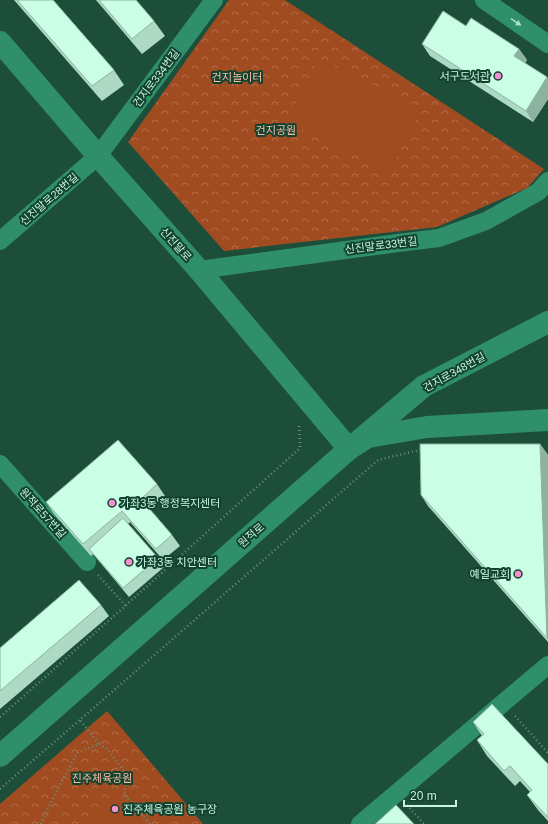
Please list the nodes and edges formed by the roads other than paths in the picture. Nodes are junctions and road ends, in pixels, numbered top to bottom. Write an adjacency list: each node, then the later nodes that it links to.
1 (214, 0): 5 (street, 건지로334번길)
2 (484, 0): 4 (street, one-way to 4)
3 (0, 42): 5 (street, 신진말로)
4 (548, 44)
5 (98, 156): 7 (street, 신진말로28번길); 8 (street, 신진말로)
6 (548, 182): 8 (street, 신진말로33번길)
7 (0, 241)
8 (199, 270): 11 (street, 신진말로)
9 (548, 322): 11 (street, 건지로348번길)
10 (548, 420): 11 (street, 원적로)
11 (349, 449): 15 (street, 원적로)
12 (0, 464): 13 (street, 원적로57번길)
13 (87, 562)
14 (548, 665): 16 (street)
15 (0, 756)
16 (360, 824)

